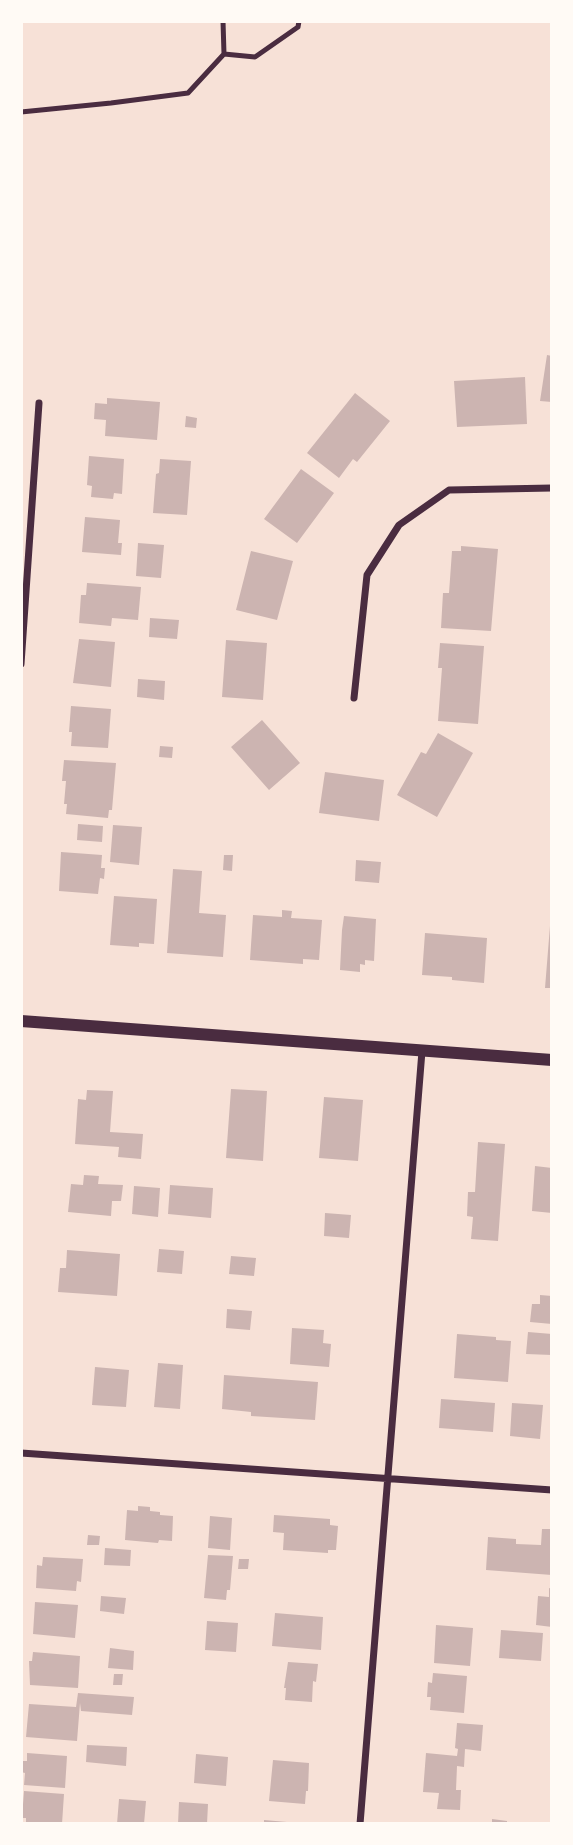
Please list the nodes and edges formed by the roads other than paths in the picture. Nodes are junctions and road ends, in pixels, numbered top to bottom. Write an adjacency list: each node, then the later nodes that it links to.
1 (223, 21): 3 (lane)
2 (299, 21): 3 (lane)
3 (224, 54): 4 (lane)
4 (21, 112)
5 (39, 403): 7 (street)
6 (552, 488): 8 (street)
7 (21, 664)
8 (354, 698)
9 (21, 1021): 10 (street)
10 (422, 1051): 11 (street); 13 (street)
11 (552, 1060)
12 (21, 1453): 13 (street)
13 (387, 1479): 14 (street); 15 (street)
14 (552, 1490)
15 (360, 1824)

